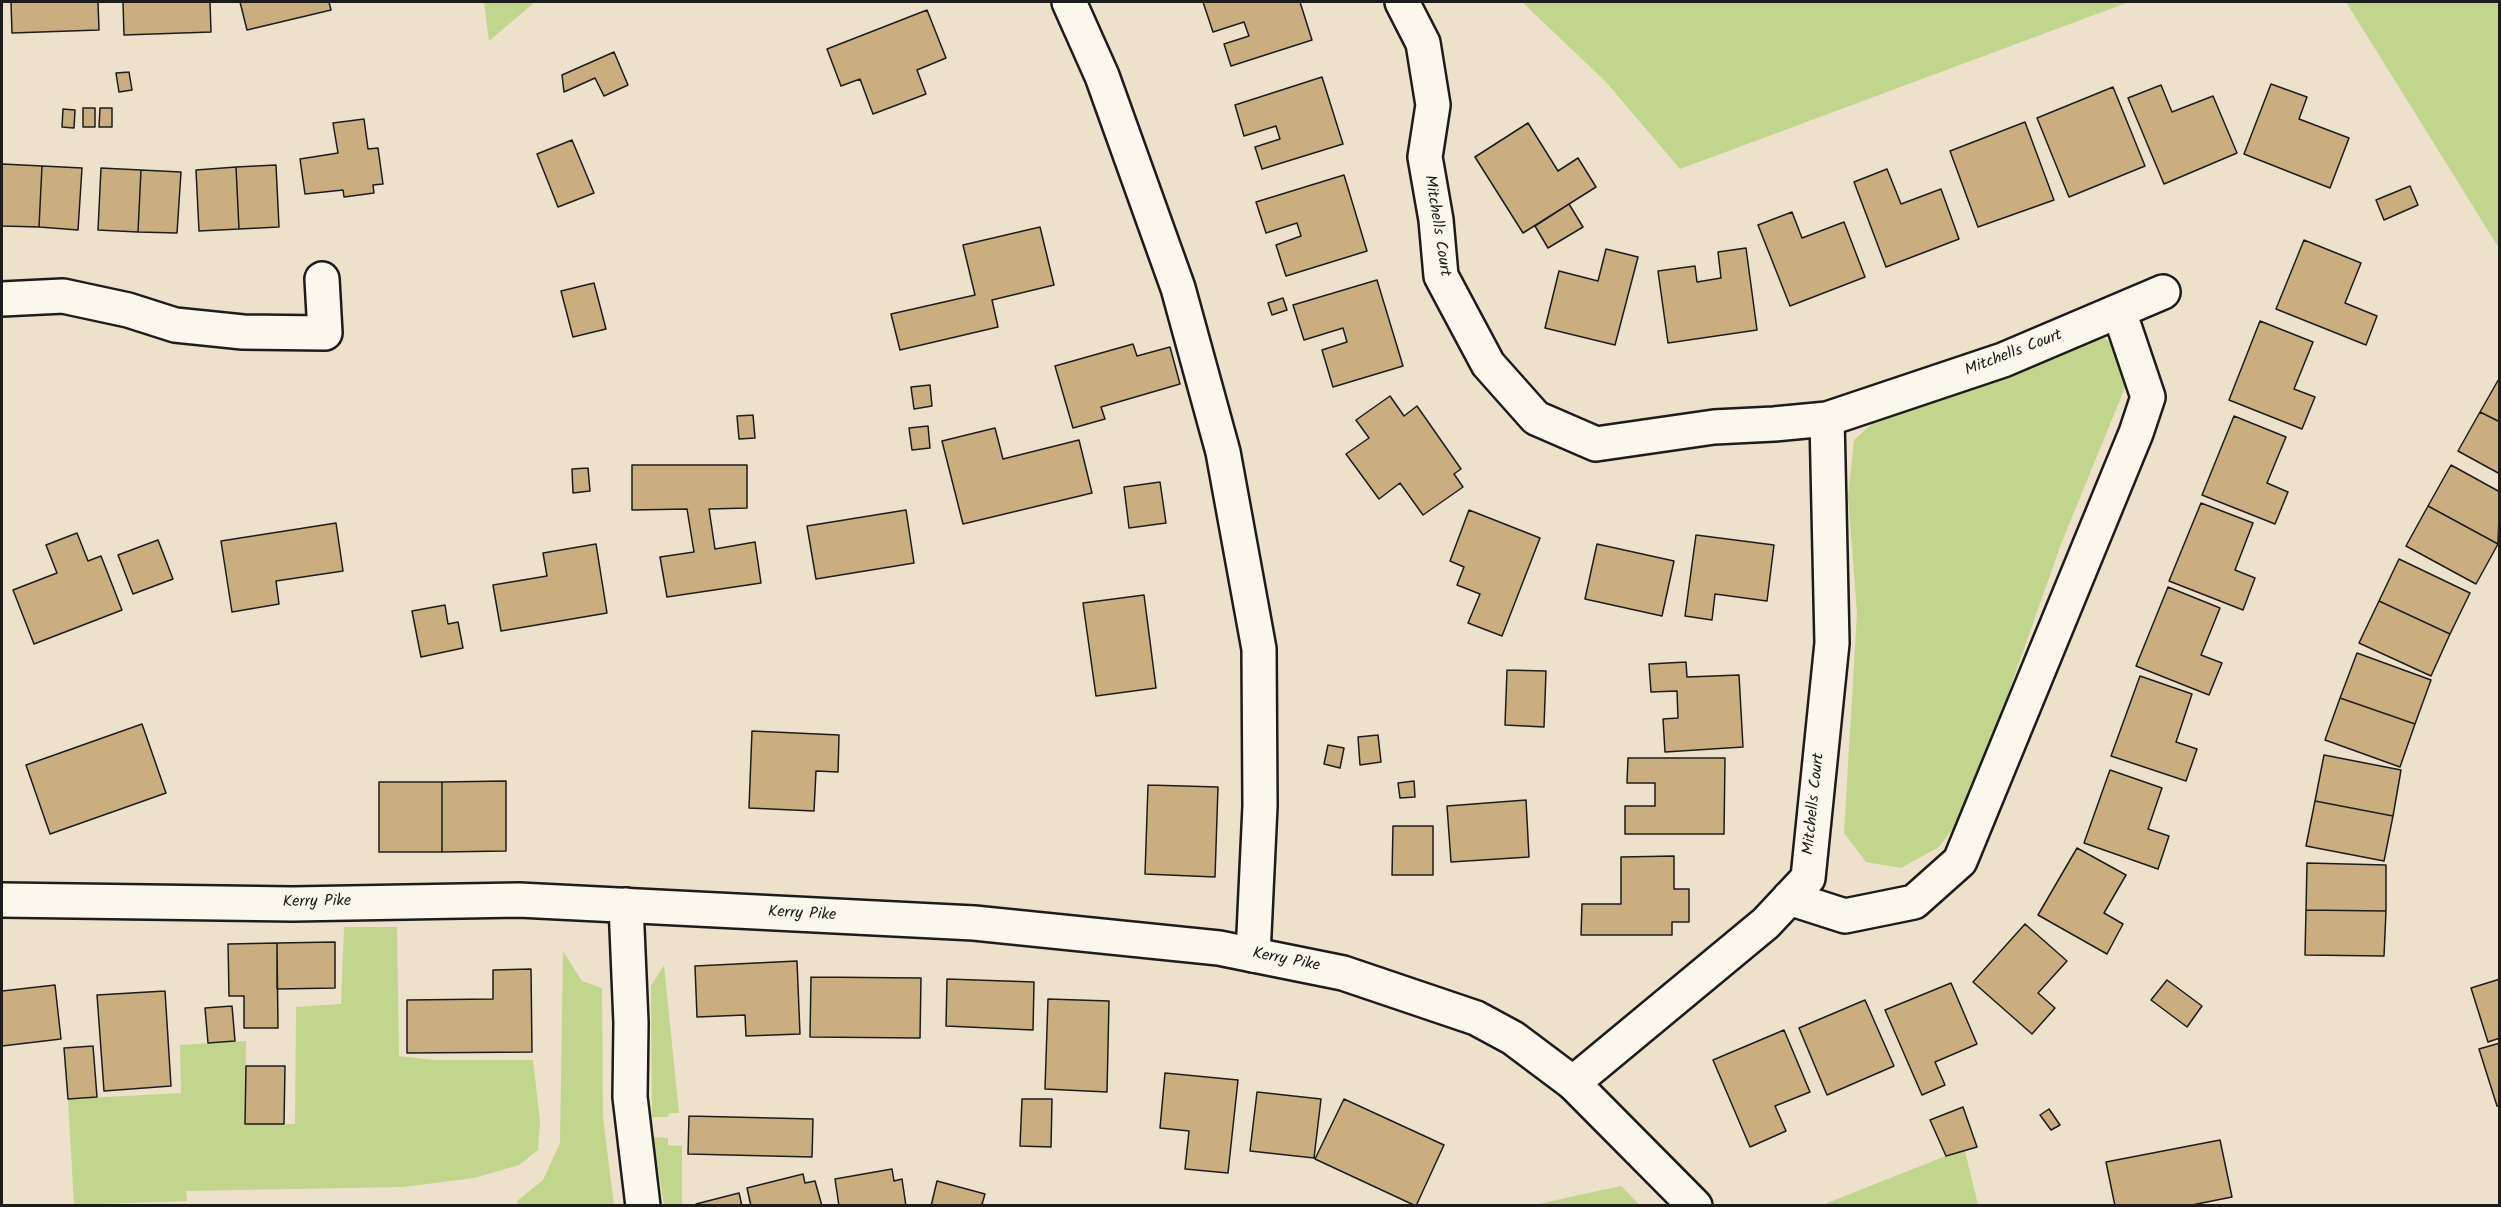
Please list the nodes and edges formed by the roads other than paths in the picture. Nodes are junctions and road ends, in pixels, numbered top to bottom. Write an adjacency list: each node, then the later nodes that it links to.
1 (1069, 2): 11 (street)
2 (1402, 2): 7 (street, Mitchells Court)
3 (322, 279): 5 (street)
4 (2163, 292): 6 (street, Mitchells Court)
5 (2, 299)
6 (2119, 311): 7 (street, Mitchells Court); 8 (street)
7 (1827, 419): 8 (street, Mitchells Court)
8 (1789, 898): 12 (street, Mitchells Court)
9 (2, 900): 10 (street, Kerry Pike)
10 (626, 905): 11 (street, Kerry Pike); 13 (street)
11 (1253, 955): 12 (street, Kerry Pike)
12 (1573, 1083): 14 (street, Kerry Pike)
13 (644, 1206)
14 (1695, 1206)

